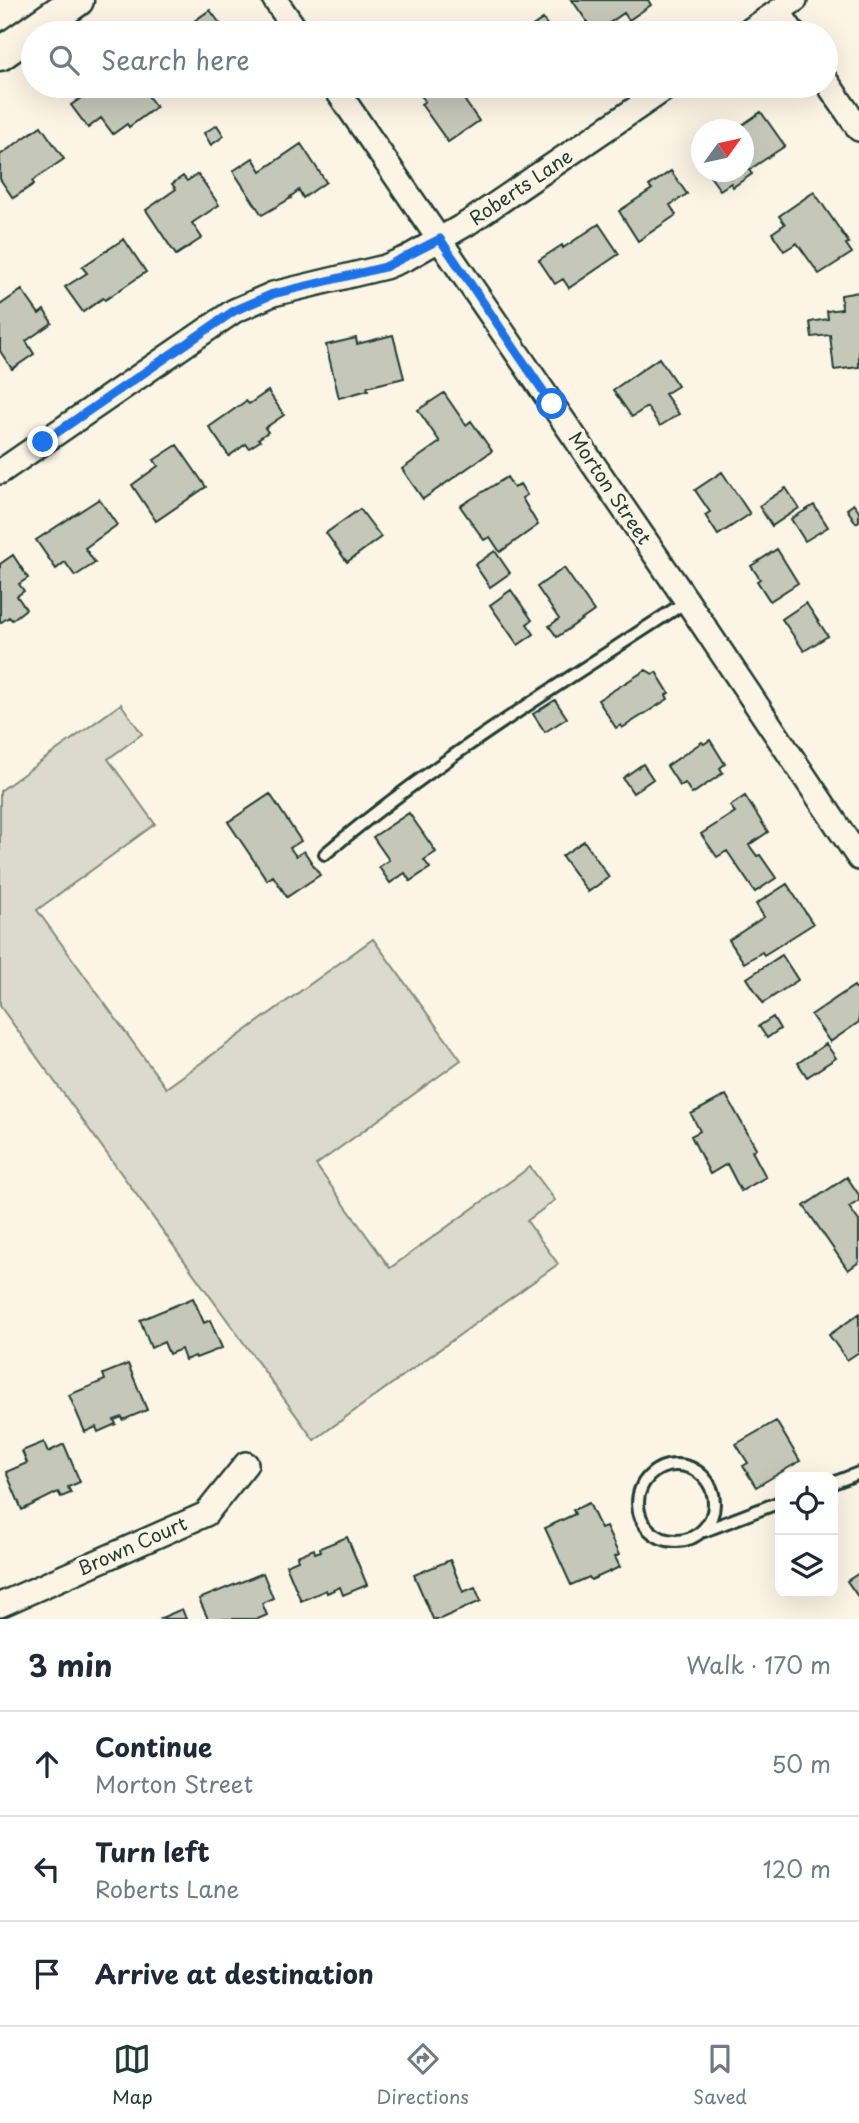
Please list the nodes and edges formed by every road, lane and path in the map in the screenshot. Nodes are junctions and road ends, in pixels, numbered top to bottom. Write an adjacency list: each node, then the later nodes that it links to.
1 (77, 0): 4 (street)
2 (275, 0): 5 (street)
3 (786, 6): 6 (street)
4 (47, 21)
5 (290, 21)
6 (764, 21)
7 (21, 39): 8 (street)
8 (0, 54)
9 (342, 98): 13 (street, Morton Street)
10 (651, 98): 13 (street, Roberts Lane)
11 (838, 98): 12 (street)
12 (859, 129)
13 (440, 239): 14 (street, Roberts Lane); 15 (street, Morton Street)
14 (0, 472)
15 (687, 601): 16 (lane); 17 (street, Morton Street)
16 (325, 854)
17 (859, 858)
18 (246, 1464): 23 (street, Brown Court)
19 (859, 1473): 20 (lane)
20 (838, 1481)
21 (775, 1505): 22 (lane)
22 (701, 1532): 22 (lane)
23 (0, 1605)

